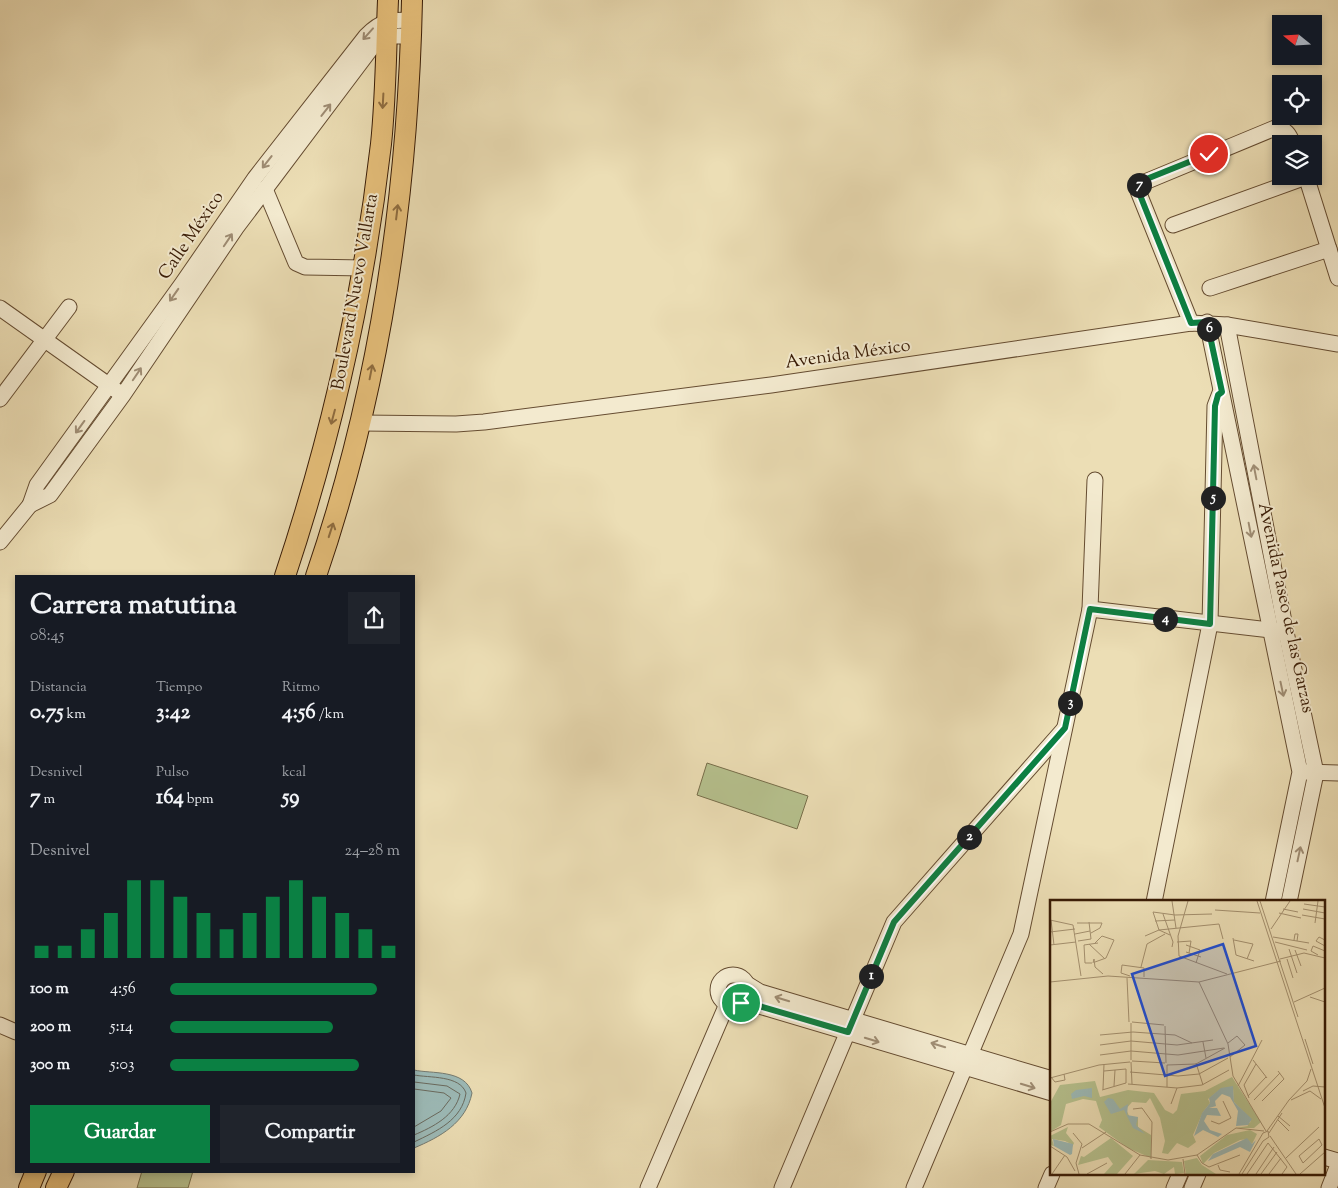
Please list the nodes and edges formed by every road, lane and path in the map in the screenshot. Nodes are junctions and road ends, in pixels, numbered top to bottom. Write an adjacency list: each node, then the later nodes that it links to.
1 (388, 0): 3 (main road, Boulevard Nuevo Vallarta)
2 (412, 0): 4 (main road, Boulevard Nuevo Vallarta)
3 (387, 28): 4 (street); 8 (street, Calle México, one-way to 3); 11 (main road, Boulevard Nuevo Vallarta, one-way to 11); 21 (street, Calle México, one-way to 21)
4 (411, 28): 26 (main road, Boulevard Nuevo Vallarta, one-way to 4)
5 (1289, 135): 17 (street)
6 (1284, 185): 9 (street)
7 (1309, 185): 10 (street)
8 (265, 189): 11 (street); 24 (street, Calle México, one-way to 8)
9 (1173, 225)
10 (1329, 249): 12 (street); 13 (street)
11 (364, 268): 32 (main road, Boulevard Nuevo Vallarta, one-way to 32)
12 (1338, 278)
13 (1210, 288)
14 (69, 307): 19 (street)
15 (0, 308): 19 (street)
16 (1207, 322): 17 (street, Avenida México); 18 (street, Avenida México); 23 (street, Avenida Paseo de las Garzas)
17 (1191, 323): 26 (street, Avenida México)
18 (1227, 325): 20 (street, Avenida México); 22 (street, Avenida Paseo de las Garzas)
19 (45, 340): 21 (street); 25 (street)
20 (1338, 344)
21 (110, 386): 24 (street); 30 (street, Calle México, one-way to 30)
22 (1238, 389): 23 (street); 37 (street, Avenida Paseo de las Garzas, one-way to 22)
23 (1222, 392): 27 (street, Avenida Paseo de las Garzas); 28 (street)
24 (123, 395): 30 (street, Calle México)
25 (0, 399)
26 (361, 423): 33 (main road, Boulevard Nuevo Vallarta, one-way to 26)
27 (1231, 437): 28 (street); 36 (street, Avenida Paseo de las Garzas, one-way to 36)
28 (1214, 440): 35 (street)
29 (1094, 480): 34 (street)
30 (30, 505): 31 (street, Calle México)
31 (0, 542)
32 (285, 575)
33 (316, 575)
34 (1090, 609): 35 (street); 38 (street)
35 (1210, 624): 36 (street); 42 (street)
36 (1270, 631): 37 (street); 39 (street, Avenida Paseo de las Garzas, one-way to 39)
37 (1286, 632): 40 (street, Avenida Paseo de las Garzas)
38 (1065, 728): 48 (street); 50 (street)
39 (1300, 772): 40 (street); 43 (street, Avenida Paseo de las Garzas)
40 (1316, 772): 41 (street); 44 (street, Avenida Paseo de las Garzas, one-way to 40)
41 (1338, 773)
42 (1154, 900)
43 (1273, 900)
44 (1288, 900)
45 (747, 984): 46 (street); 46 (street); 48 (street, one-way to 45)
46 (734, 1004): 48 (street); 62 (street)
47 (0, 1025): 49 (street)
48 (850, 1026): 50 (street); 63 (street)
49 (15, 1032)
50 (967, 1061): 51 (street); 52 (street, one-way to 52); 64 (street)
51 (1050, 1079)
52 (1050, 1092)
53 (1326, 1161): 56 (street)
54 (35, 1173): 60 (main road)
55 (63, 1173): 61 (main road)
56 (1333, 1174)
57 (1051, 1176): 65 (street)
58 (1179, 1176): 66 (street)
59 (1197, 1176): 67 (street)
60 (29, 1188)
61 (56, 1188)
62 (648, 1188)
63 (782, 1188)
64 (914, 1188)
65 (1046, 1188)
66 (1174, 1188)
67 (1192, 1188)

